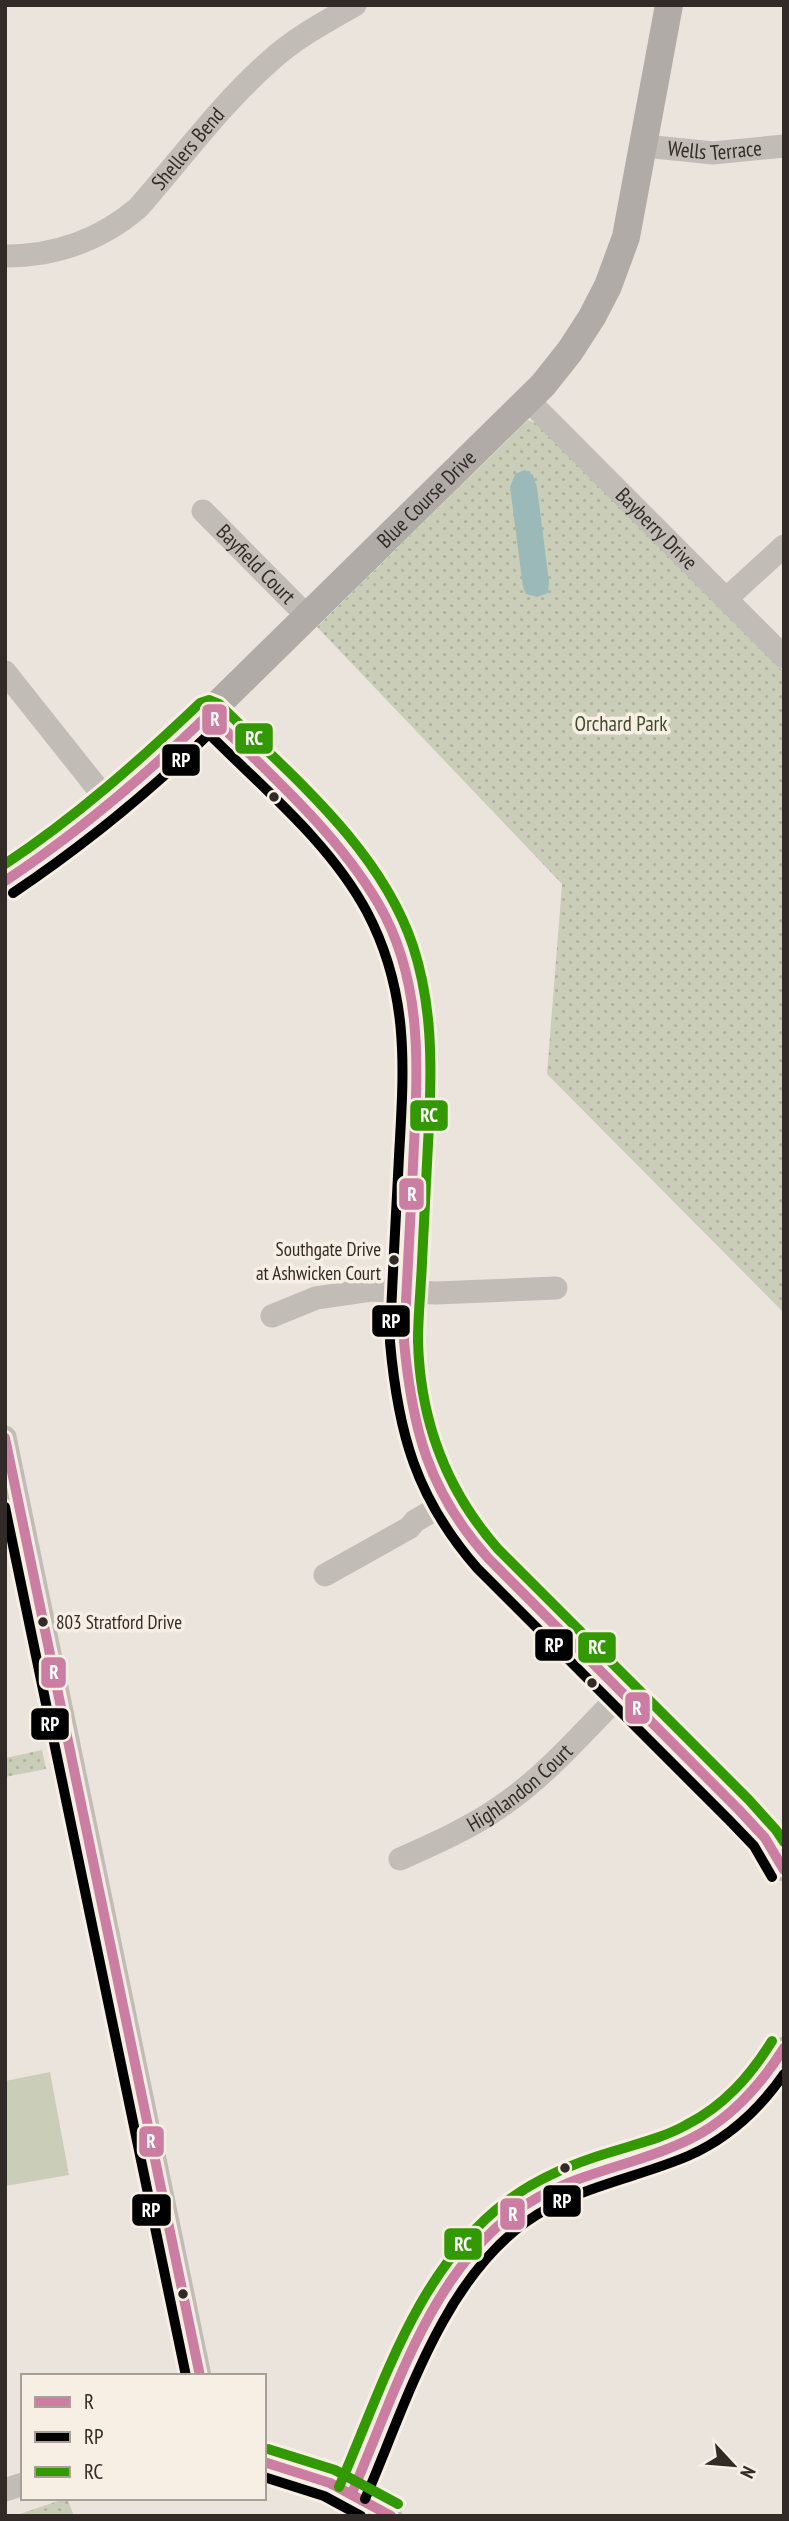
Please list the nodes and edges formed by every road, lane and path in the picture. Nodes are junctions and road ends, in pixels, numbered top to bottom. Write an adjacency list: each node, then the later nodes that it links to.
1 (355, 5): 5 (street, Shellers Bend)
2 (669, 5): 3 (main road, Blue Course Drive)
3 (645, 146): 4 (street, Wells Terrace); 6 (main road, Blue Course Drive)
4 (784, 146)
5 (5, 257)
6 (528, 400): 9 (street, Bayberry Drive); 10 (main road, Blue Course Drive)
7 (204, 511): 10 (street, Bayfield Court)
8 (784, 546): 9 (street)
9 (726, 599): 11 (street, Bayberry Drive)
10 (308, 617): 13 (main road, Blue Course Drive)
11 (784, 657)
12 (5, 672): 14 (street)
13 (209, 714): 14 (main road, Blue Course Drive); 17 (street)
14 (110, 804): 15 (main road, Blue Course Drive)
15 (5, 881)
16 (556, 1288): 17 (street)
17 (405, 1290): 18 (street); 20 (street)
18 (272, 1316)
19 (5, 1437): 26 (street)
20 (448, 1507): 21 (street); 22 (street)
21 (324, 1575)
22 (622, 1693): 23 (street, Highlandon Court); 24 (street)
23 (400, 1858)
24 (784, 1870)
25 (784, 2048): 28 (street)
26 (200, 2374)
27 (266, 2463): 28 (street)
28 (352, 2493): 29 (street)
29 (391, 2516)

